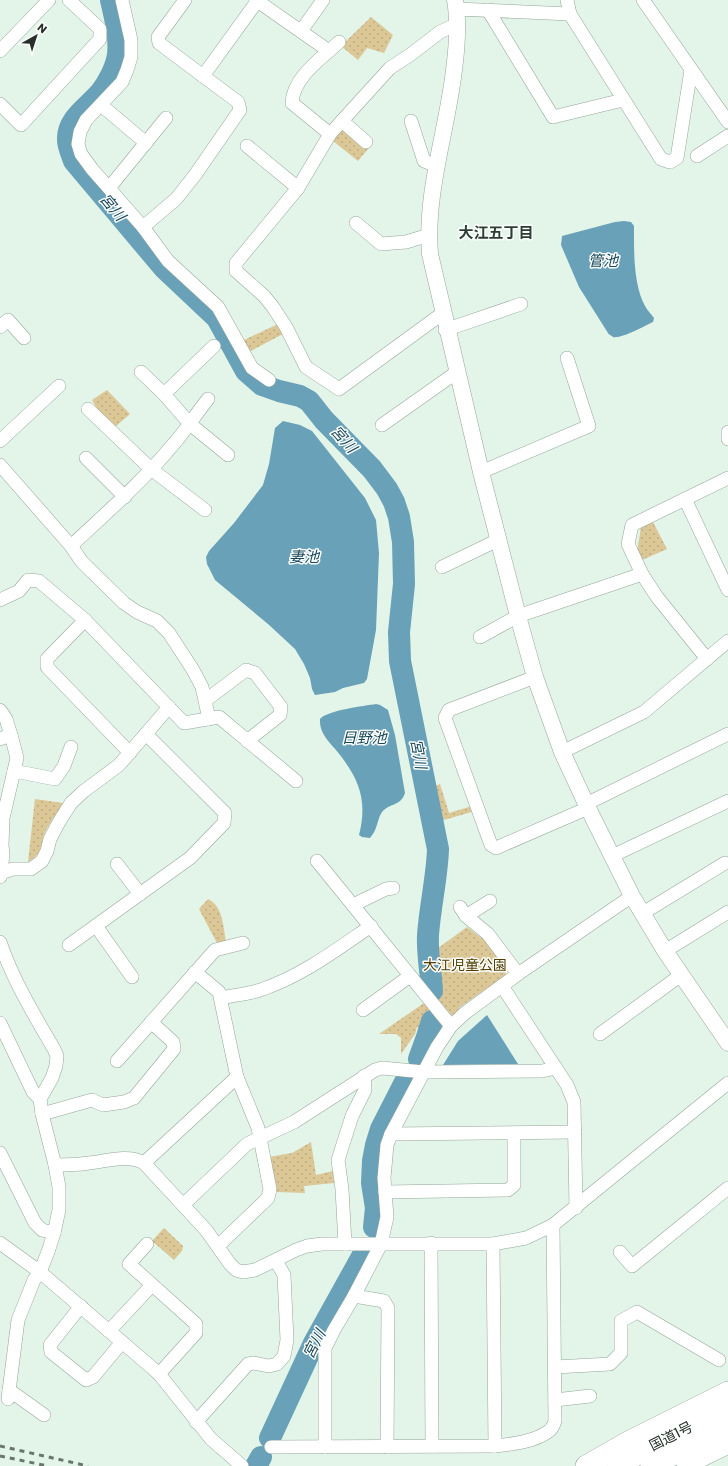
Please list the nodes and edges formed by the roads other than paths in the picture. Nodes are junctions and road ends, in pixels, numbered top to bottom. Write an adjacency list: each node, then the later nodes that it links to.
1 (49, 0): 14 (street)
2 (69, 0): 19 (street)
3 (122, 0): 20 (street)
4 (185, 0): 17 (street)
5 (257, 0): 12 (street); 17 (street)
6 (323, 0): 12 (street)
7 (567, 0): 11 (street)
8 (643, 0): 16 (street)
9 (493, 7): 10 (street); 11 (street); 18 (street)
10 (456, 11): 22 (street); 31 (street)
11 (570, 14): 18 (street)
12 (301, 31): 15 (street)
13 (339, 42): 15 (street)
14 (0, 51)
15 (329, 52): 25 (street)
16 (691, 70): 18 (street); 24 (street)
17 (203, 76): 35 (street)
18 (623, 100)
19 (0, 104)
20 (101, 105): 28 (street); 32 (street)
21 (166, 118): 28 (street)
22 (342, 121): 25 (street); 27 (street)
23 (411, 121): 31 (street)
24 (728, 122)
25 (330, 134): 33 (street)
26 (728, 136): 30 (street)
27 (366, 142)
28 (146, 143): 32 (street)
29 (247, 146): 33 (street)
30 (697, 156)
31 (438, 166): 36 (street)
32 (109, 188): 35 (street)
33 (298, 188): 38 (street)
34 (356, 223): 36 (street)
35 (143, 227): 46 (street)
36 (429, 235): 38 (street)
37 (521, 304): 40 (street)
38 (443, 313): 40 (street)
39 (0, 327): 41 (street)
40 (446, 329): 45 (street)
41 (24, 338)
42 (214, 346): 48 (street)
43 (567, 358): 60 (street)
44 (141, 372): 48 (street)
45 (457, 372): 52 (street); 60 (street)
46 (269, 380)
47 (59, 386): 55 (street)
48 (164, 394): 51 (street)
49 (208, 399): 51 (street)
50 (88, 409): 59 (street)
51 (190, 424): 56 (street); 59 (street)
52 (382, 425)
53 (728, 432): 54 (street)
54 (728, 439)
55 (0, 441)
56 (228, 455)
57 (86, 458): 62 (street)
58 (0, 465): 66 (street)
59 (151, 469): 62 (street); 64 (street)
60 (481, 472): 65 (street)
61 (728, 478): 63 (street)
62 (125, 497): 66 (street)
63 (684, 500): 68 (street); 69 (street)
64 (205, 510)
65 (498, 540): 67 (street); 71 (street)
66 (71, 546): 77 (street)
67 (442, 567)
68 (642, 574): 71 (street); 75 (street)
69 (728, 590)
70 (0, 600): 72 (street)
71 (518, 616): 73 (street); 76 (street)
72 (85, 620): 78 (street); 87 (street)
73 (480, 637)
74 (728, 640): 75 (street)
75 (707, 659): 86 (street)
76 (535, 677): 86 (street); 91 (street)
77 (206, 700): 80 (street); 84 (street)
78 (169, 707): 80 (street); 81 (street)
79 (0, 710): 83 (street)
80 (209, 719): 84 (street)
81 (146, 734): 87 (street); 99 (street)
82 (728, 734): 91 (street)
83 (6, 738): 88 (street)
84 (247, 741): 89 (street)
85 (71, 747): 88 (street)
86 (562, 752): 91 (street)
87 (130, 753): 97 (street)
88 (14, 771): 92 (street)
89 (296, 781)
90 (728, 800): 93 (street)
91 (587, 806): 93 (street)
92 (2, 817): 97 (street)
93 (612, 856): 100 (street)
94 (317, 861): 102 (street)
95 (725, 863): 104 (street)
96 (117, 864): 99 (street)
97 (0, 875)
98 (393, 888): 102 (street)
99 (140, 894): 105 (street)
100 (632, 896): 104 (street); 112 (street)
101 (490, 901): 112 (street)
102 (353, 905): 106 (street)
103 (728, 912): 110 (street)
104 (643, 913): 110 (street)
105 (96, 926): 109 (street); 115 (street)
106 (370, 926): 114 (street); 117 (street)
107 (0, 942): 130 (street)
108 (243, 943): 111 (street)
109 (69, 945)
110 (665, 951): 113 (street)
111 (195, 972): 117 (street); 119 (street)
112 (518, 974): 116 (street)
113 (681, 975): 122 (street); 123 (street)
114 (410, 976): 118 (street); 121 (street)
115 (132, 977)
116 (502, 986): 121 (street); 125 (street)
117 (221, 998): 128 (street)
118 (363, 1010)
119 (151, 1022): 124 (street); 131 (street)
120 (0, 1023): 130 (street)
121 (451, 1026): 126 (street)
122 (600, 1034)
123 (727, 1038)
124 (117, 1061)
125 (556, 1068): 126 (street); 132 (street)
126 (424, 1072): 127 (street); 134 (street)
127 (364, 1076): 135 (street); 148 (street)
128 (237, 1077): 135 (street); 137 (street)
129 (728, 1083): 142 (street)
130 (40, 1099): 131 (street)
131 (42, 1114): 138 (street)
132 (575, 1132): 133 (street); 142 (street)
133 (514, 1133): 134 (street); 140 (street)
134 (391, 1134): 140 (street)
135 (260, 1138): 141 (street); 151 (street)
136 (0, 1153): 144 (street)
137 (144, 1163): 138 (street); 141 (street)
138 (55, 1165): 144 (street)
139 (728, 1188): 152 (street)
140 (385, 1192): 149 (street)
141 (183, 1205): 151 (street)
142 (576, 1208): 143 (street)
143 (553, 1225): 150 (street); 161 (street)
144 (54, 1234): 154 (street)
145 (0, 1243): 154 (street)
146 (431, 1243): 149 (street); 150 (street); 172 (street)
147 (147, 1244): 155 (street)
148 (345, 1244): 149 (street); 153 (street)
149 (381, 1244): 156 (street)
150 (493, 1244): 173 (street)
151 (218, 1246): 153 (street)
152 (620, 1252)
153 (276, 1261): 169 (street)
154 (40, 1272): 157 (street); 168 (street)
155 (152, 1284): 158 (street); 162 (street)
156 (354, 1296): 175 (street); 176 (street)
157 (81, 1306): 158 (street); 159 (street)
158 (110, 1331): 159 (street)
159 (122, 1342): 162 (street)
160 (719, 1360): 161 (street)
161 (555, 1367): 166 (street)
162 (159, 1374): 169 (street)
163 (728, 1382): 180 (street)
164 (728, 1392): 181 (highway)
165 (590, 1396): 166 (street)
166 (555, 1400): 173 (street)
167 (728, 1408): 182 (highway, 国道1号)
168 (44, 1415)
169 (196, 1422): 179 (street)
170 (728, 1427): 183 (highway, 国道1号)
171 (728, 1443): 184 (highway)
172 (432, 1446): 173 (street); 176 (street)
173 (494, 1446)
174 (271, 1447): 175 (street)
175 (325, 1447): 176 (street)
176 (388, 1447)
177 (728, 1452): 178 (street)
178 (706, 1465)
179 (242, 1466)
180 (574, 1466)
181 (586, 1466)
182 (616, 1466)
183 (651, 1466)
184 (682, 1466)

